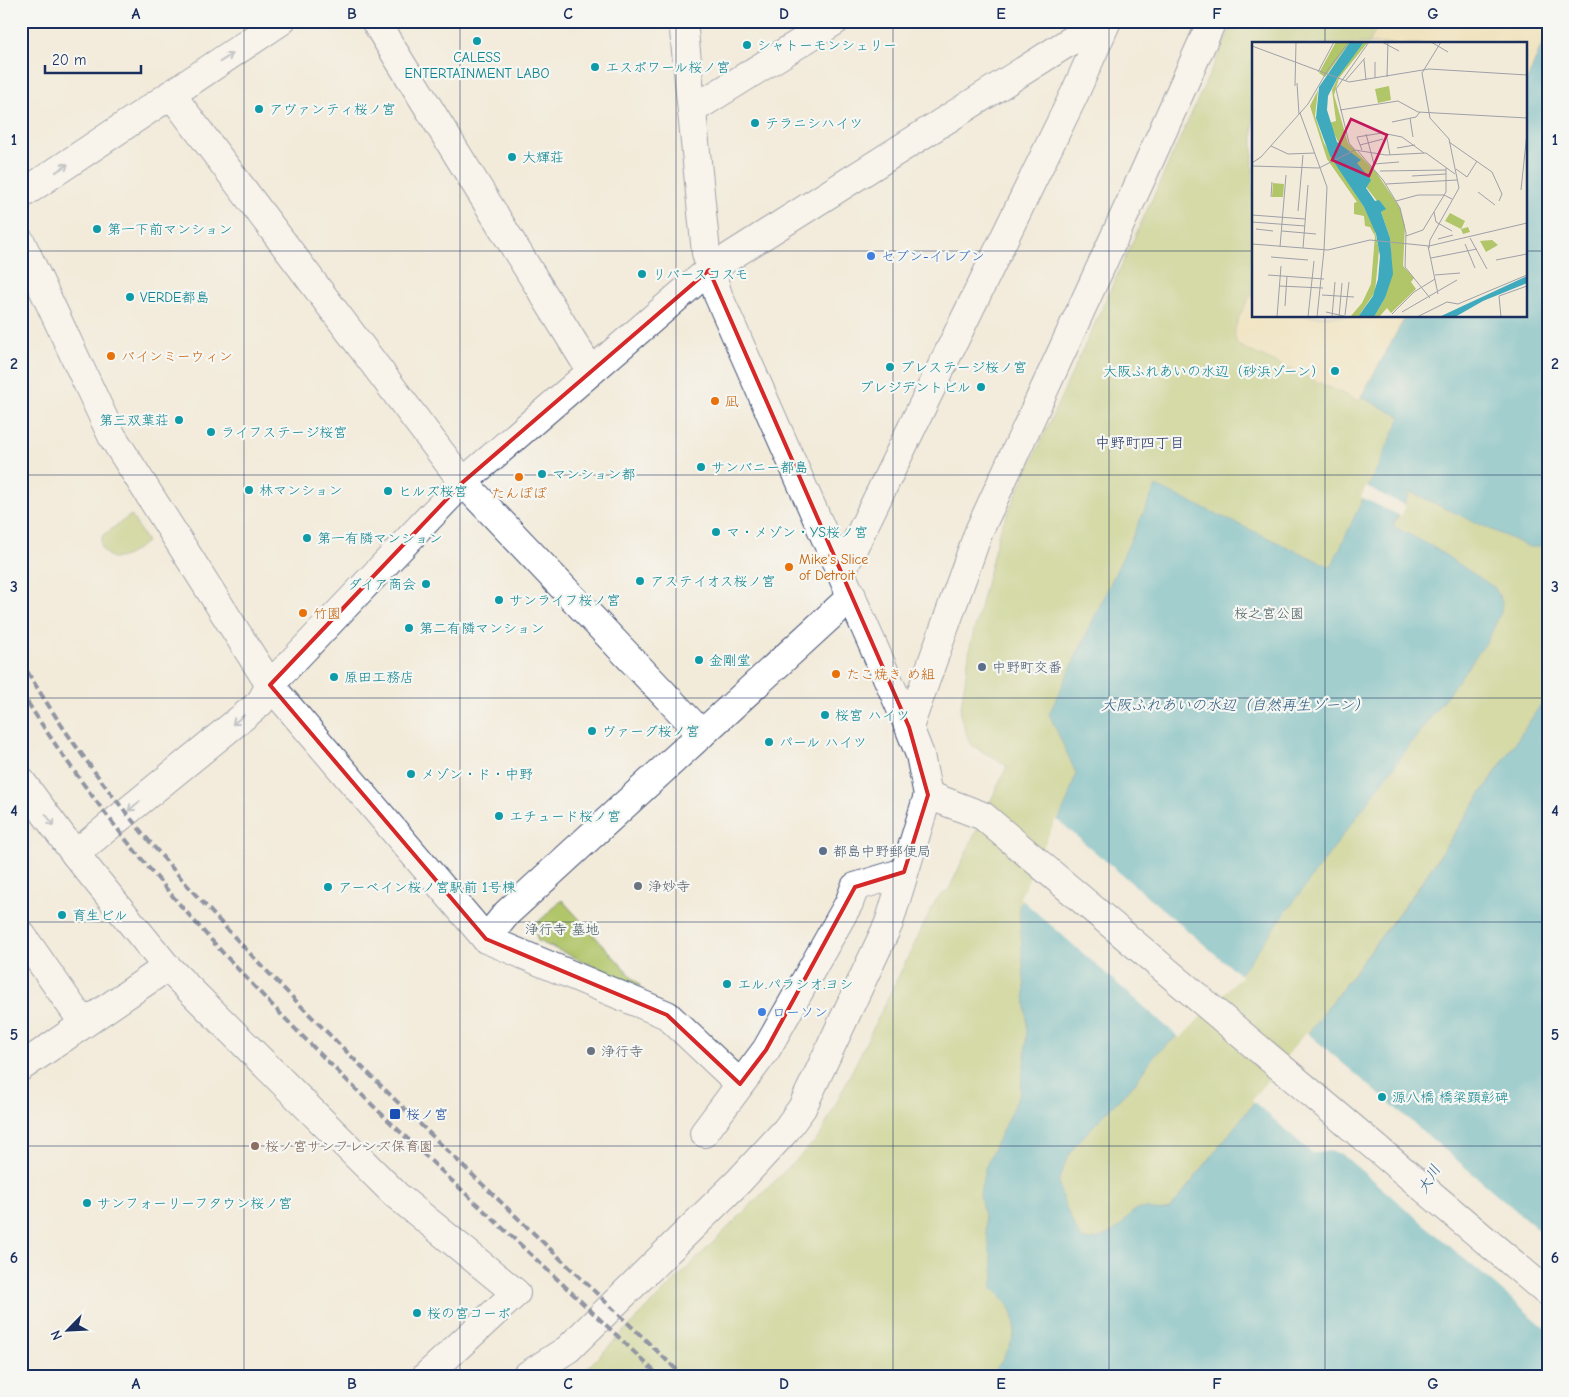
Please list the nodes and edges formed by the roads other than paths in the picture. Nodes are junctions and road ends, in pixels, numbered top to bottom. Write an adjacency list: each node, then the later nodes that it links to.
1 (282, 21): 8 (street, one-way to 1)
2 (375, 21): 13 (street)
3 (683, 21): 9 (street)
4 (835, 21): 9 (street)
5 (1102, 21): 12 (street)
6 (1107, 21): 15 (street)
7 (1212, 21): 17 (street)
8 (171, 94): 10 (street, one-way to 8); 14 (street)
9 (692, 110): 12 (street)
10 (21, 195)
11 (21, 242): 16 (street)
12 (709, 270): 13 (street); 15 (street)
13 (591, 371): 14 (street)
14 (463, 482): 16 (street); 18 (street)
15 (846, 584): 17 (street); 18 (street)
16 (270, 685): 21 (street, one-way to 21); 24 (street)
17 (909, 727): 20 (street)
18 (702, 734): 24 (street)
19 (21, 781): 21 (street, one-way to 21)
20 (928, 795): 22 (street); 30 (street)
21 (75, 854): 25 (street)
22 (904, 872): 28 (street); 32 (street)
23 (21, 934): 26 (street)
24 (486, 939): 28 (street)
25 (167, 967): 26 (street); 31 (street)
26 (84, 1024): 27 (street)
27 (21, 1067)
28 (740, 1084): 29 (street)
29 (704, 1134)
30 (1548, 1293)
31 (426, 1376)
32 (526, 1376)

